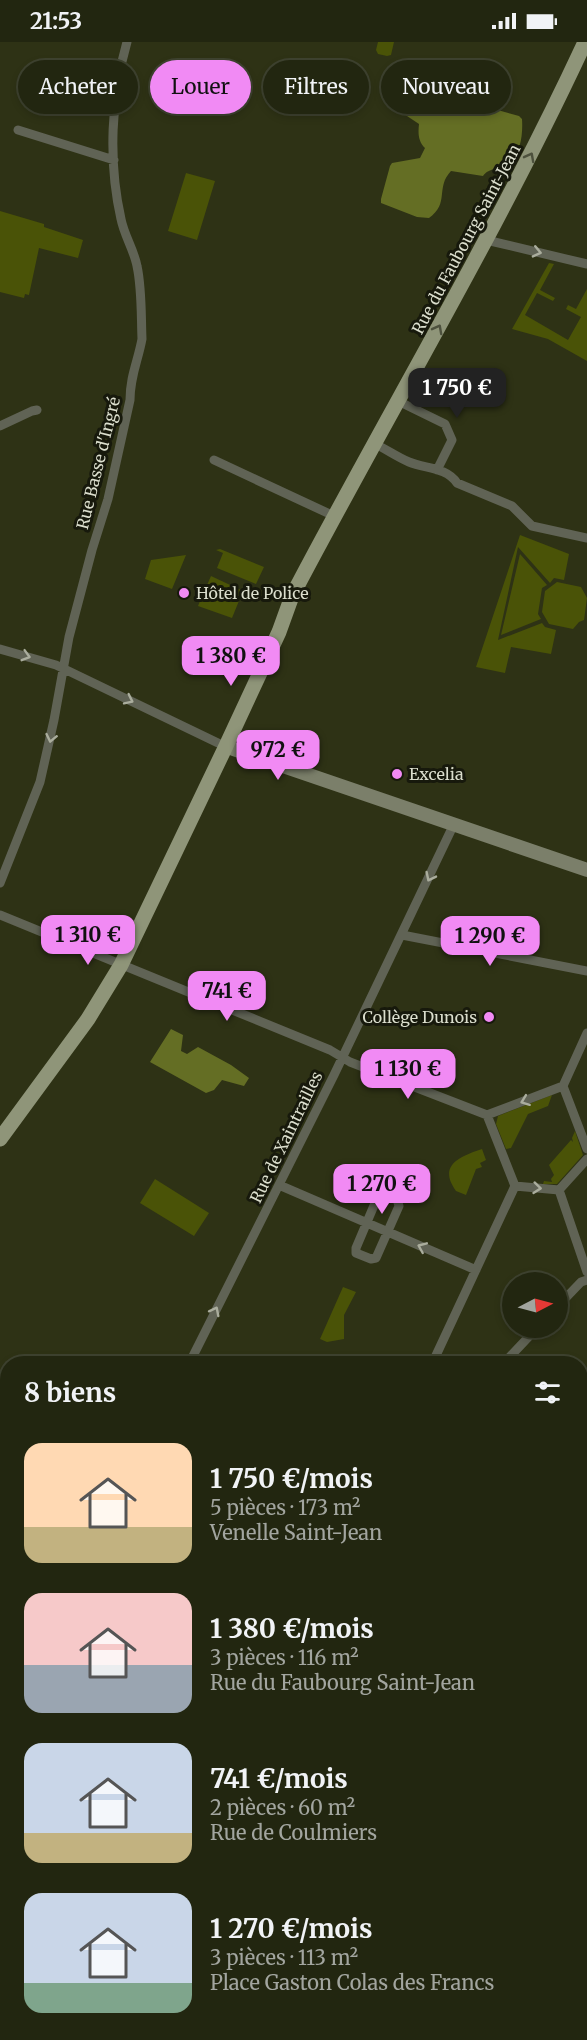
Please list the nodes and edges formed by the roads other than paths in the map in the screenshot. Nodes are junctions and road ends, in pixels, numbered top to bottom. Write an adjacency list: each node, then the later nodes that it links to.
1 (127, 42): 4 (street, Rue Basse d'Ingré)
2 (585, 42): 5 (main road, Rue du Faubourg Saint-Jean, one-way to 2)
3 (18, 130): 4 (street)
4 (114, 160): 17 (street, Rue Basse d'Ingré)
5 (486, 240): 6 (street, one-way to 6); 7 (main road, Rue du Faubourg Saint-Jean, one-way to 5)
6 (587, 264)
7 (398, 400): 10 (main road, Rue du Faubourg Saint-Jean); 12 (street)
8 (37, 411): 9 (street)
9 (0, 426)
10 (375, 444): 12 (street); 13 (main road, Rue du Faubourg Saint-Jean)
11 (214, 460): 13 (street)
12 (437, 470): 14 (street)
13 (334, 516): 15 (main road, Rue du Faubourg Saint-Jean)
14 (587, 538)
15 (286, 608): 18 (main road, Rue du Faubourg Saint-Jean); 18 (main road, Rue du Faubourg Saint-Jean)
16 (0, 649): 17 (street, one-way to 17)
17 (64, 669): 18 (street, one-way to 18); 21 (street, Rue Basse d'Ingré, one-way to 21)
18 (226, 742): 19 (main road); 24 (main road, Rue du Faubourg Saint-Jean)
19 (454, 824): 20 (main road); 23 (street, Rue de Xaintrailles, one-way to 23)
20 (587, 870)
21 (0, 883)
22 (0, 915): 24 (street)
23 (402, 935): 25 (street); 27 (street, Rue de Xaintrailles)
24 (121, 965): 27 (street); 30 (main road, Rue du Faubourg Saint-Jean)
25 (587, 971)
26 (587, 1033): 28 (street)
27 (342, 1056): 29 (street); 33 (street, Rue de Xaintrailles)
28 (563, 1086): 29 (street, one-way to 29); 31 (street)
29 (487, 1115): 34 (street)
30 (0, 1139)
31 (587, 1149)
32 (587, 1159): 35 (street)
33 (279, 1185): 36 (street); 43 (street, Rue de Xaintrailles, one-way to 33)
34 (514, 1186): 35 (street, one-way to 35); 38 (street)
35 (559, 1190): 39 (street)
36 (366, 1223): 37 (street); 37 (street); 37 (street)
37 (388, 1232): 38 (street, one-way to 37)
38 (476, 1270): 44 (street)
39 (587, 1272)
40 (587, 1280): 41 (street)
41 (568, 1296)
42 (528, 1338): 45 (street)
43 (193, 1356)
44 (436, 1356)
45 (511, 1356)

